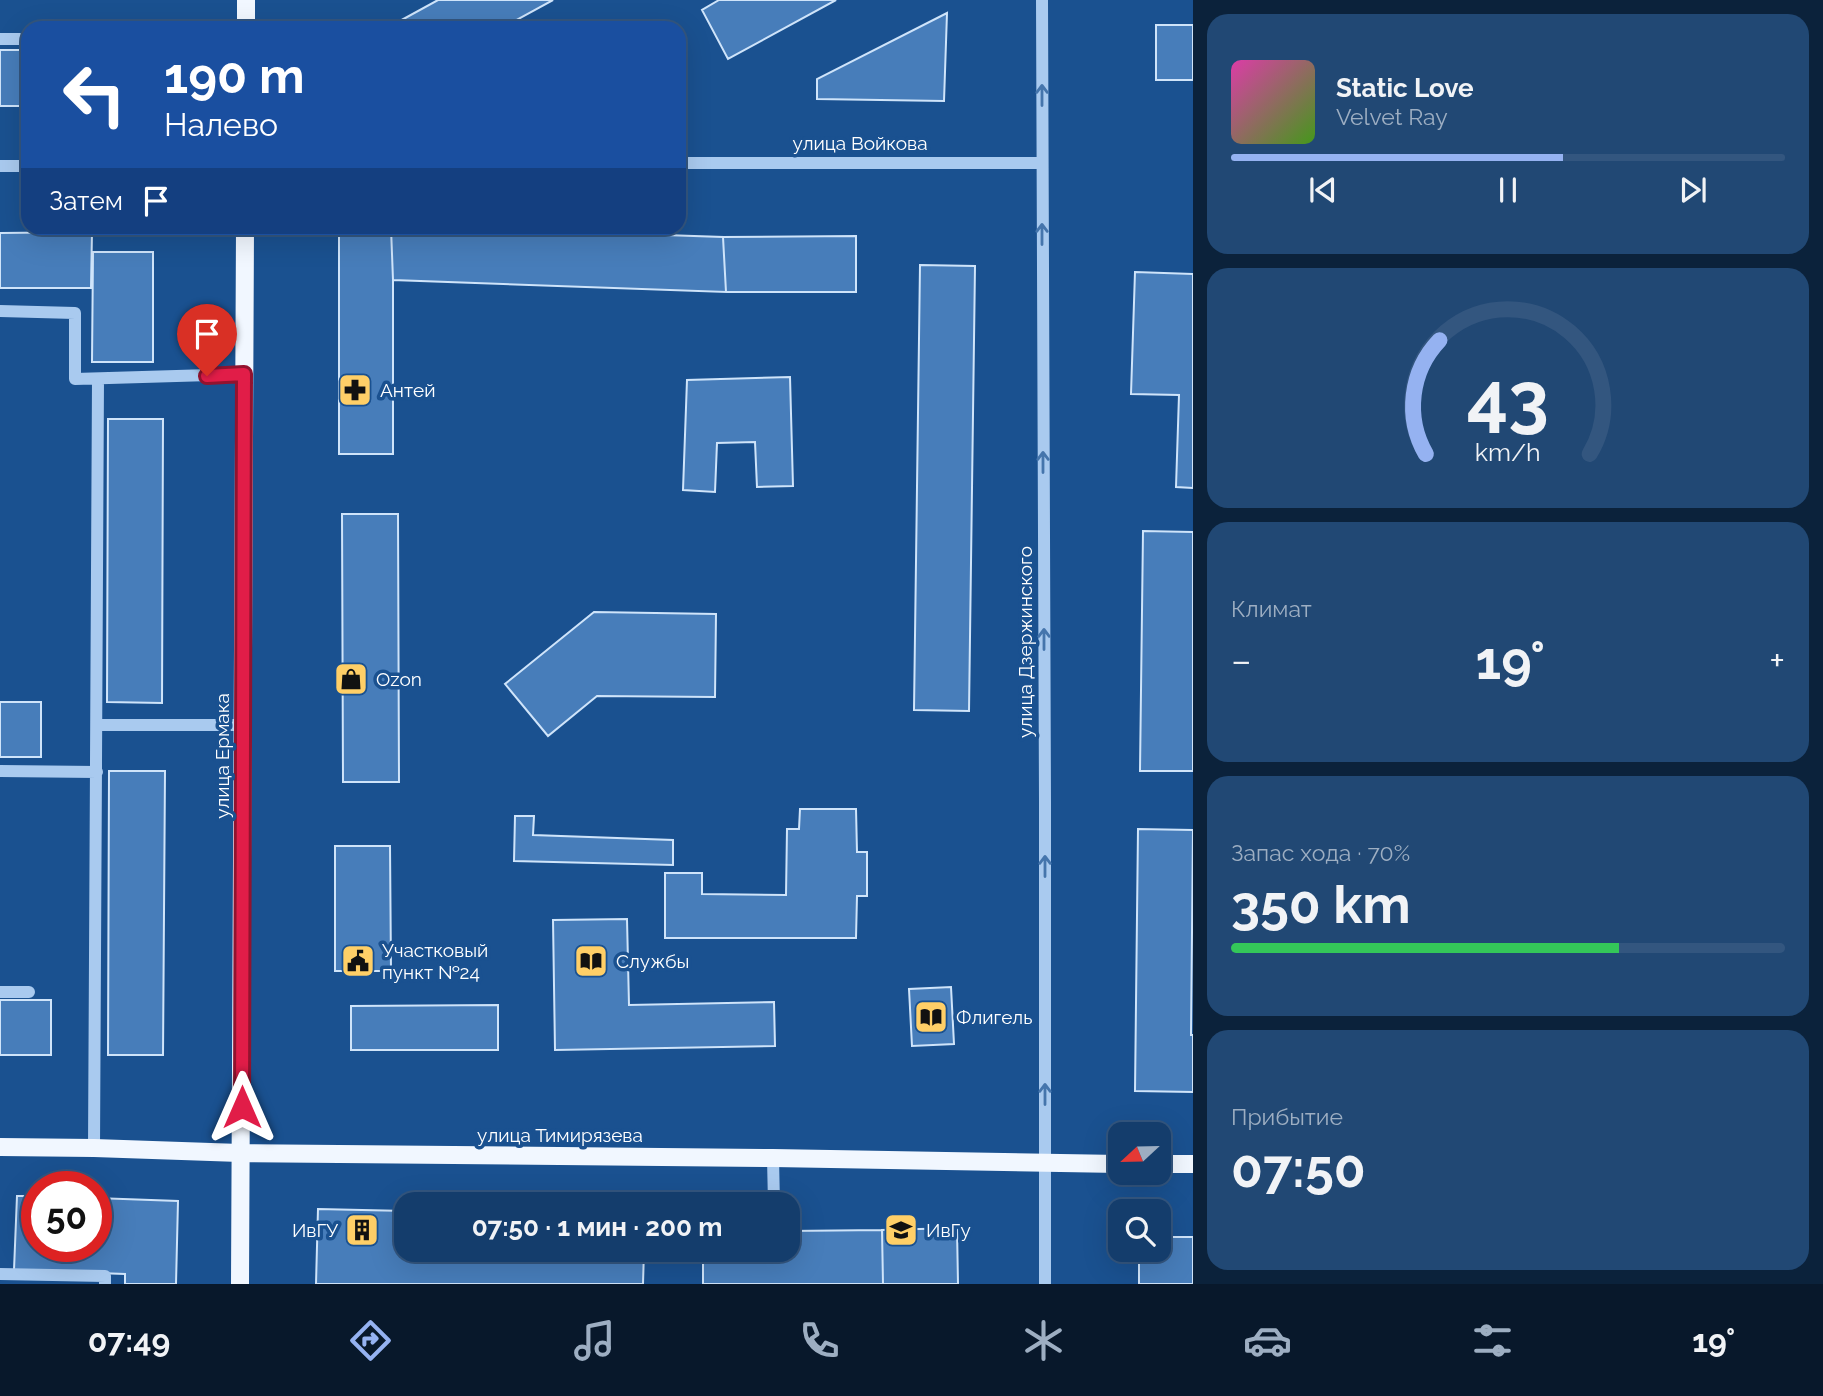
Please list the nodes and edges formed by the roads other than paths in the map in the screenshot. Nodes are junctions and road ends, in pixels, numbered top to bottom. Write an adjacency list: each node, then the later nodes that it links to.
1 (246, 0): 3 (main road)
2 (1042, 0): 7 (street, улица Дзержинского, one-way to 2)
3 (246, 21)
4 (0, 39): 5 (street)
5 (21, 39)
6 (686, 163): 7 (street, улица Войкова)
7 (1042, 163): 24 (street, улица Дзержинского, one-way to 7)
8 (0, 166): 9 (street)
9 (21, 166)
10 (245, 235): 12 (main road, улица Ермака)
11 (0, 311): 13 (street)
12 (244, 374): 13 (street); 15 (main road, улица Ермака)
13 (98, 379): 14 (street)
14 (97, 725): 15 (street); 17 (street)
15 (243, 725): 22 (main road, улица Ермака)
16 (0, 771): 17 (street)
17 (97, 772): 21 (street)
18 (0, 992): 19 (street)
19 (29, 992)
20 (0, 1147): 21 (main road, улица Тимирязева)
21 (94, 1148): 22 (main road, улица Тимирязева)
22 (240, 1153): 23 (main road, улица Тимирязева); 31 (main road, улица Ермака)
23 (774, 1158): 24 (main road, улица Тимирязева); 28 (street)
24 (1045, 1162): 25 (main road, улица Тимирязева); 32 (street, улица Дзержинского)
25 (1108, 1164)
26 (1171, 1164): 27 (main road)
27 (1193, 1164)
28 (774, 1192)
29 (0, 1274): 30 (street)
30 (105, 1284)
31 (240, 1284)
32 (1045, 1284)

